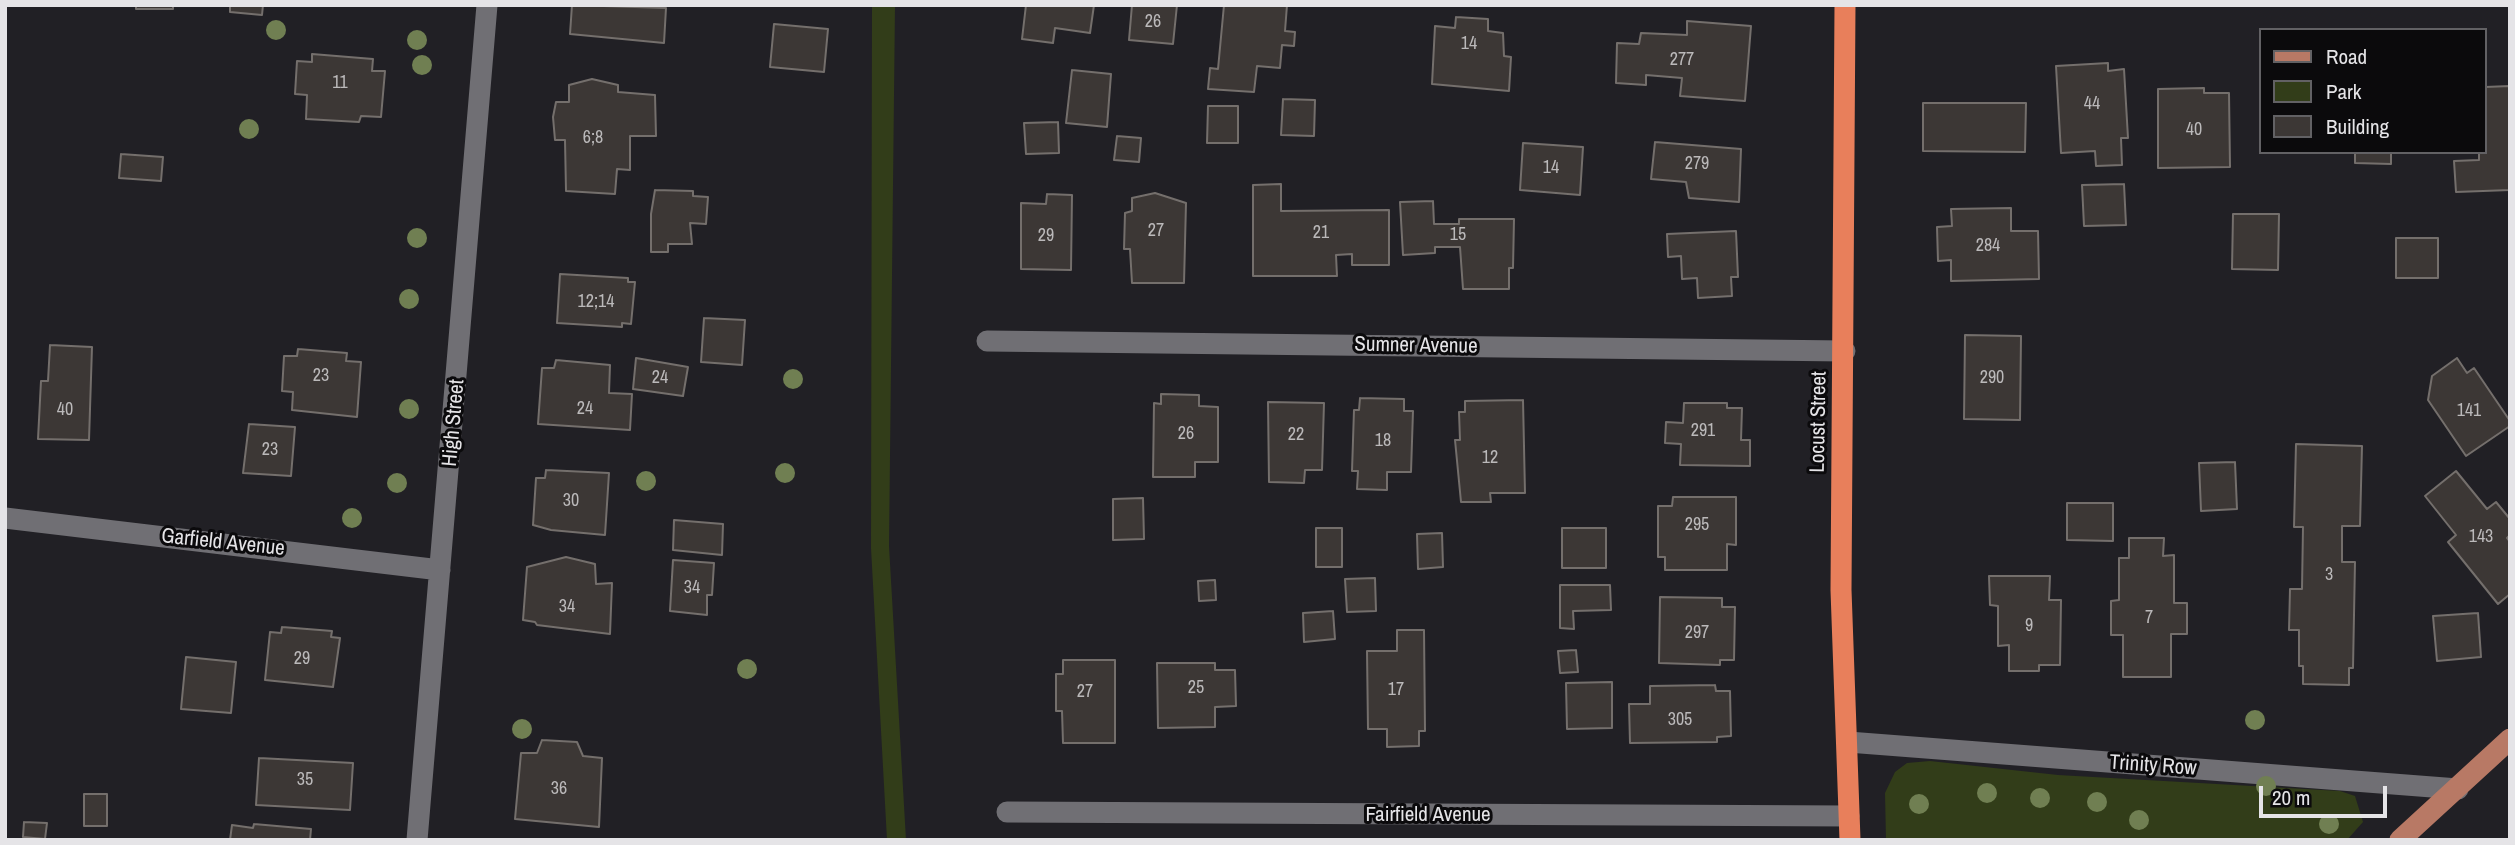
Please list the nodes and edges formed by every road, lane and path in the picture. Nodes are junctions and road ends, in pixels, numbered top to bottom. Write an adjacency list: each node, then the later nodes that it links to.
1 (487, 5): 6 (street, High Street)
2 (1845, 5): 4 (highway, Locust Street)
3 (987, 341): 4 (street, Sumner Avenue)
4 (1845, 351): 8 (highway, Locust Street)
5 (5, 518): 6 (street, Garfield Avenue)
6 (440, 570): 12 (street, High Street)
7 (2510, 738): 9 (main road)
8 (1847, 742): 9 (street, Trinity Row); 11 (highway, Locust Street)
9 (2458, 789): 14 (main road)
10 (1007, 812): 11 (street, Fairfield Avenue)
11 (1849, 816): 13 (highway, Locust Street)
12 (417, 840)
13 (1850, 840)
14 (2400, 840)

